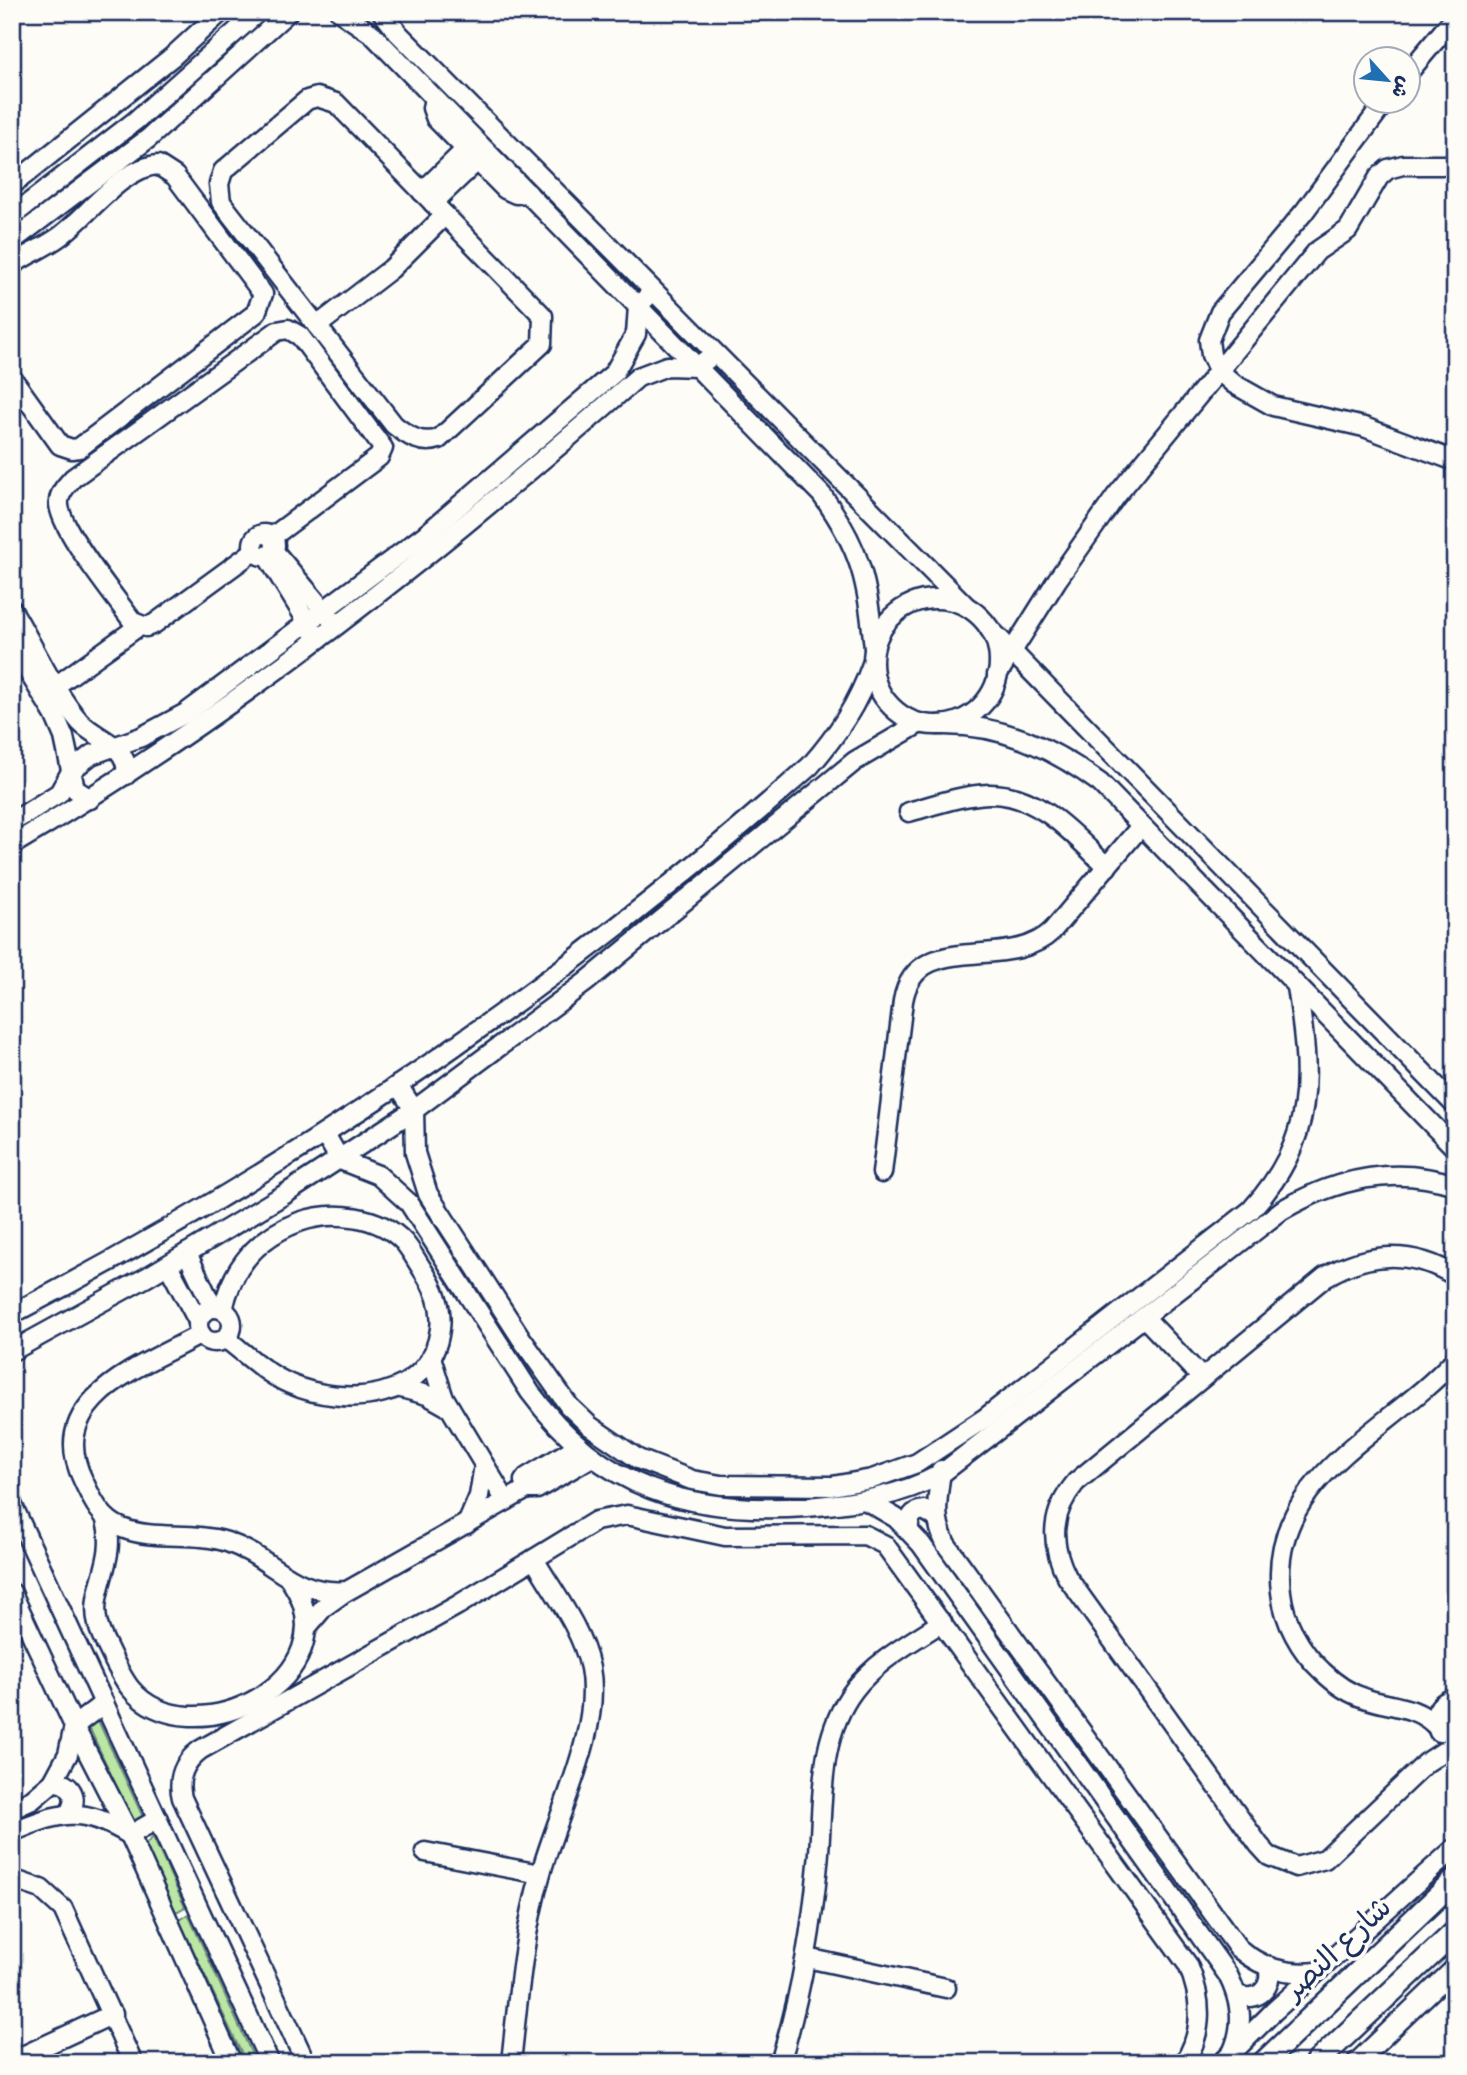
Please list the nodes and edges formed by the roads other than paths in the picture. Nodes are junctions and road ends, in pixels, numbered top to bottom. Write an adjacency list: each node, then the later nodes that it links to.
1 (221, 12): 12 (street)
2 (258, 12): 16 (street)
3 (288, 12): 14 (street)
4 (341, 12): 8 (street)
5 (382, 12): 21 (street)
6 (1455, 16): 7 (street)
7 (1422, 56)
8 (435, 98): 10 (street); 13 (street)
9 (1375, 116): 26 (street)
10 (472, 155): 13 (street); 15 (street)
11 (1455, 165): 26 (street)
12 (12, 185)
13 (528, 193): 22 (street)
14 (64, 203): 17 (street); 18 (street)
15 (433, 204): 23 (street); 23 (street); 23 (street)
16 (12, 216)
17 (32, 226): 18 (street); 19 (street)
18 (62, 235): 20 (street); 27 (street)
19 (12, 241)
20 (12, 265)
21 (653, 291): 22 (street); 24 (street)
22 (638, 306): 25 (street); 32 (street)
23 (317, 326)
24 (714, 354): 25 (street); 30 (street)
25 (697, 367): 35 (street); 40 (street)
26 (1218, 370): 28 (street); 39 (street)
27 (12, 378)
28 (1455, 461)
29 (267, 549): 32 (street); 33 (street); 34 (street); 34 (street)
30 (966, 606): 36 (street); 40 (street)
31 (12, 610): 42 (street)
32 (324, 611): 33 (street); 35 (street)
33 (308, 623): 37 (street); 44 (street)
34 (139, 626): 42 (street)
35 (337, 626): 37 (street)
36 (989, 628): 39 (street); 41 (street)
37 (318, 640): 46 (street)
38 (12, 645): 45 (street)
39 (1012, 651): 41 (street); 55 (street)
40 (873, 656): 43 (street); 54 (street)
41 (997, 675): 43 (street)
42 (57, 685): 44 (street)
43 (929, 724): 50 (street); 56 (street)
44 (114, 746): 45 (street); 46 (street)
45 (72, 770): 47 (street); 49 (street)
46 (126, 775): 47 (street)
47 (90, 799): 51 (street)
48 (909, 812): 52 (street)
49 (12, 822)
50 (1141, 826): 52 (street); 53 (street)
51 (12, 845)
52 (1107, 867): 60 (street)
53 (1297, 987): 58 (street); 77 (street)
54 (398, 1085): 56 (street); 57 (street)
55 (1455, 1105)
56 (414, 1110): 59 (street); 81 (street)
57 (325, 1134): 59 (street); 66 (street)
58 (1455, 1148)
59 (340, 1160): 62 (street); 76 (street)
60 (882, 1173)
61 (1455, 1185): 67 (street)
62 (187, 1253): 63 (street); 65 (street)
63 (168, 1265): 68 (street); 70 (street)
64 (1455, 1276): 73 (street)
65 (218, 1309): 68 (street); 69 (street); 71 (street)
66 (12, 1314)
67 (1144, 1317): 73 (street); 80 (street)
68 (199, 1328): 69 (street); 86 (street)
69 (225, 1338): 74 (street)
70 (13, 1350)
71 (431, 1357): 74 (street); 75 (street)
72 (1455, 1359): 100 (street)
73 (1202, 1378): 104 (street)
74 (401, 1388): 75 (street)
75 (450, 1408): 79 (street)
76 (578, 1446): 78 (street); 82 (street)
77 (932, 1455): 80 (street); 81 (street)
78 (592, 1457): 82 (street); 83 (street)
79 (484, 1465): 84 (street); 88 (street)
80 (941, 1474): 83 (street); 87 (street)
81 (856, 1482): 83 (street)
82 (527, 1489): 84 (street)
83 (866, 1500): 89 (street)
84 (506, 1501): 88 (street)
85 (12, 1504): 99 (street)
86 (105, 1517): 90 (street); 92 (street)
87 (935, 1517): 89 (street); 118 (street)
88 (467, 1524): 94 (street)
89 (909, 1529): 122 (street)
90 (150, 1532): 92 (street); 93 (street)
91 (534, 1559): 96 (street); 113 (street); 129 (street)
92 (107, 1567): 97 (street)
93 (291, 1581): 94 (street); 97 (street)
94 (347, 1591): 97 (street)
95 (12, 1593): 101 (street)
96 (942, 1622): 117 (street); 132 (street)
97 (307, 1627)
98 (1448, 1701): 100 (street); 102 (street)
99 (104, 1703): 101 (street); 108 (street)
100 (1410, 1709): 102 (street)
101 (74, 1726): 105 (street); 110 (street)
102 (1437, 1728): 103 (street); 104 (street)
103 (1455, 1742): 104 (street)
104 (1426, 1763)
105 (53, 1782): 106 (street); 107 (street)
106 (12, 1809)
107 (69, 1813): 109 (street); 110 (street)
108 (158, 1819): 110 (street); 128 (street)
109 (12, 1832)
110 (130, 1835): 127 (street)
111 (1455, 1848): 120 (street)
112 (425, 1852): 113 (street)
113 (540, 1874): 130 (street)
114 (12, 1879): 123 (street)
115 (1455, 1880): 133 (main road, شارع النصر)
116 (1455, 1932): 134 (main road)
117 (807, 1958): 121 (street); 131 (street)
118 (1268, 1967): 120 (street); 122 (street)
119 (1455, 1968): 135 (street)
120 (1317, 1972): 124 (street)
121 (946, 1987)
122 (1238, 1995): 124 (street)
123 (113, 2014): 125 (street); 126 (street)
124 (1227, 2058)
125 (12, 2061)
126 (133, 2063)
127 (232, 2063)
128 (270, 2063)
129 (306, 2063)
130 (511, 2063)
131 (780, 2063)
132 (1184, 2063)
133 (1263, 2063)
134 (1316, 2063)
135 (1356, 2063)

